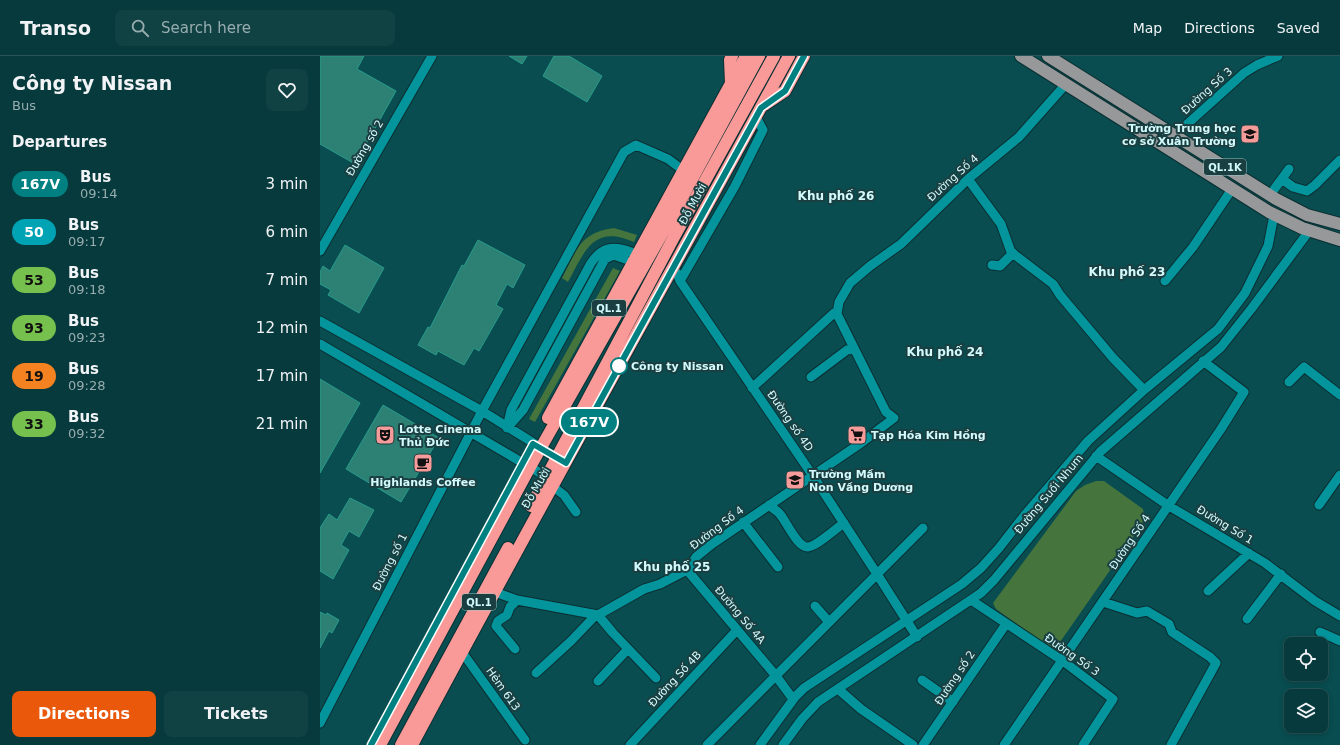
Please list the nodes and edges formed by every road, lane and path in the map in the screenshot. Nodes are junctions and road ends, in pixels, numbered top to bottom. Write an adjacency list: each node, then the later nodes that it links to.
1 (432, 56): 28 (street, Đường số 2)
2 (732, 56): 11 (highway)
3 (746, 56): 11 (highway, Đỗ Mười / QL.1)
4 (759, 56): 18 (highway, QL.1)
5 (774, 56): 18 (highway, QL.1)
6 (789, 56): 13 (highway, Đỗ Mười / QL.1)
7 (804, 56): 13 (highway)
8 (1020, 56): 12 (main road, QL.1K)
9 (1048, 56): 14 (main road, QL.1K)
10 (1278, 56): 14 (street, Đường Số 3)
11 (731, 83): 18 (highway, Đỗ Mười / QL.1)
12 (1066, 84): 19 (street, Đường Số 4); 21 (main road, QL.1K)
13 (759, 112): 16 (highway, Đỗ Mười / QL.1); 40 (street, Đường số 4D)
14 (1175, 135): 22 (main road, QL.1K)
15 (1340, 160): 20 (street)
16 (729, 164): 26 (highway); 48 (highway, Đỗ Mười / QL.1)
17 (1289, 169): 20 (street)
18 (695, 173): 26 (highway, Đỗ Mười / QL.1); 43 (street, Đường số 1); 46 (highway, Đỗ Mười / QL.1); 46 (highway, Đỗ Mười / QL.1)
19 (968, 179): 29 (street); 33 (street, Đường Số 4)
20 (1282, 179): 22 (street)
21 (1232, 189): 23 (main road, QL.1K); 32 (street)
22 (1270, 195): 24 (main road, QL.1K)
23 (1274, 214): 25 (main road, QL.1K); 41 (street)
24 (1340, 224)
25 (1309, 231): 27 (main road, QL.1K); 37 (street, Đường Suối Nhum)
26 (674, 237): 48 (highway, Đỗ Mười / QL.1)
27 (1340, 240)
28 (320, 251)
29 (1013, 253): 31 (street); 41 (street)
30 (628, 256): 44 (street)
31 (992, 265)
32 (1165, 281)
33 (837, 314): 36 (street); 40 (street)
34 (320, 321): 43 (street)
35 (320, 344): 45 (street)
36 (854, 349): 38 (street); 50 (street, Đường Số 4)
37 (1203, 362): 47 (street, Đường Suối Nhum); 55 (street, Đường Số 4)
38 (812, 377)
39 (1288, 382): 42 (street)
40 (752, 388): 50 (street, Đường số 4D)
41 (1144, 390): 75 (street)
42 (1340, 395)
43 (482, 411): 44 (street); 45 (street, Đường số 1)
44 (507, 428): 46 (street)
45 (471, 432): 49 (street); 93 (street, Đường số 1)
46 (537, 446): 48 (street); 49 (highway, Đỗ Mười / QL.1)
47 (1096, 456): 55 (street, Đường Số 1); 68 (street, Đường Suối Nhum)
48 (561, 461): 52 (highway, Đỗ Mười / QL.1)
49 (526, 465): 52 (street); 96 (highway, Đỗ Mười / QL.1); 97 (highway, Đỗ Mười / QL.1)
50 (813, 476): 53 (street, Đường Số 4); 58 (street, Đường số 4D)
51 (1339, 478): 54 (street)
52 (550, 482): 56 (street); 66 (highway, Đỗ Mười / QL.1); 98 (highway, Đỗ Mười / QL.1)
53 (769, 505): 57 (street, Đường Số 4); 58 (street)
54 (1319, 505)
55 (1169, 506): 60 (street, Đường Số 1); 69 (street, Đường Số 4)
56 (576, 512)
57 (743, 522): 61 (street); 62 (street, Đường Số 4)
58 (844, 523): 63 (street, Đường số 4D)
59 (923, 528): 63 (street)
60 (1249, 553): 64 (street, Đường Số 1); 65 (street)
61 (778, 567)
62 (687, 570): 71 (street, Đường Số 4); 77 (street, Đường Số 4A)
63 (877, 574): 74 (street); 75 (street, Đường số 4D)
64 (1281, 574): 72 (street, Đường Số 1); 73 (street)
65 (1208, 591)
66 (494, 592): 67 (street); 83 (highway, Đỗ Mười / QL.1)
67 (517, 600): 71 (street); 82 (street)
68 (971, 600): 76 (street, Đường Số 3); 79 (street, Đường Suối Nhum)
69 (1103, 602): 84 (street, Đường Số 4); 107 (street)
70 (815, 606): 74 (street)
71 (596, 615): 81 (street); 85 (street)
72 (1340, 616)
73 (1247, 619)
74 (829, 622): 86 (street)
75 (906, 622): 79 (street, Đường số 4D); 91 (street)
76 (1006, 624): 84 (street, Đường Số 3); 92 (street, Đường số 2)
77 (737, 630): 86 (street, Đường Số 4A); 100 (street, Đường Số 4B)
78 (1320, 632): 80 (street)
79 (916, 637): 90 (street, Đường Suối Nhum)
80 (1340, 641)
81 (628, 649): 87 (street); 88 (street)
82 (515, 650)
83 (462, 652): 94 (street, Hẻm 613); 99 (highway, Đỗ Mười / QL.1)
84 (1063, 661): 105 (street, Đường Số 4); 106 (street, Đường Số 3)
85 (536, 673)
86 (776, 676): 91 (street, Đường Số 4A); 101 (street)
87 (656, 678)
88 (598, 680)
89 (922, 680): 92 (street)
90 (838, 689): 95 (street, Đường Suối Nhum); 103 (street)
91 (793, 699): 102 (street)
92 (953, 702): 104 (street, Đường số 2)
93 (320, 723)
94 (525, 740)
95 (786, 744)
96 (371, 745)
97 (380, 745)
98 (401, 745)
99 (412, 745)
100 (630, 745)
101 (707, 745)
102 (760, 745)
103 (913, 745)
104 (923, 745)
105 (1004, 745)
106 (1083, 745)
107 (1171, 745)

